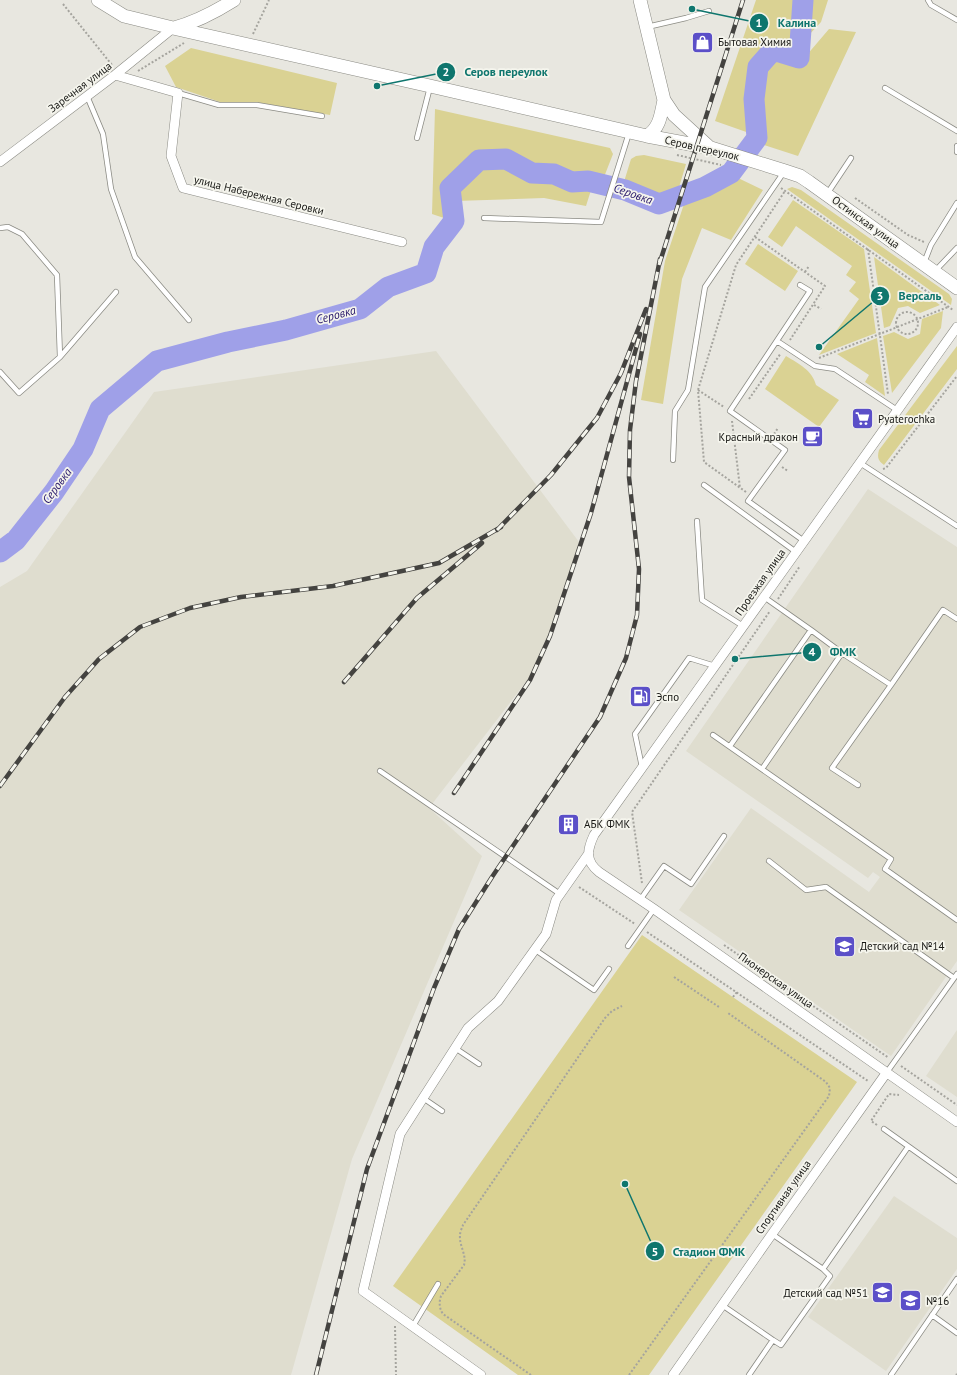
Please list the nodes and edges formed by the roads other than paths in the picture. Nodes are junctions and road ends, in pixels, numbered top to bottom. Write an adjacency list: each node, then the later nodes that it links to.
1 (98, 0): 8 (street, Серов переулок)
2 (234, 0): 8 (street)
3 (640, 0): 7 (street)
4 (928, 0): 6 (lane)
5 (709, 11): 7 (lane)
6 (957, 20)
7 (647, 27): 14 (street)
8 (173, 28): 9 (street, Заречная улица); 10 (street, Серов переулок)
9 (117, 74): 12 (street); 13 (street, Заречная улица)
10 (430, 86): 16 (street, Серов переулок); 19 (lane)
11 (885, 88): 17 (lane)
12 (178, 93): 15 (lane); 31 (street, улица Набережная Серовки)
13 (87, 96): 24 (street, Заречная улица); 38 (lane)
14 (664, 100): 18 (street); 21 (street)
15 (322, 116)
16 (630, 131): 18 (street, Серов переулок); 29 (lane)
17 (957, 131)
18 (647, 136): 21 (street, Серов переулок)
19 (417, 138)
20 (957, 146): 22 (lane)
21 (711, 148): 25 (street, Серов переулок)
22 (957, 152)
23 (851, 158): 27 (lane)
24 (0, 162)
25 (770, 166): 26 (street, Остинская улица)
26 (785, 171): 27 (street, Остинская улица); 44 (lane)
27 (827, 194): 33 (street, Остинская улица)
28 (957, 203): 33 (lane)
29 (484, 218)
30 (0, 228): 41 (lane)
31 (402, 242)
32 (957, 248): 34 (lane)
33 (923, 263): 34 (street, Остинская улица)
34 (935, 272): 36 (street, Остинская улица)
35 (800, 285): 40 (lane)
36 (957, 288)
37 (116, 292): 41 (lane)
38 (190, 320)
39 (957, 327): 43 (street, Проезжая улица)
40 (777, 341): 43 (lane); 49 (lane)
41 (60, 357): 42 (lane)
42 (0, 372)
43 (897, 410): 45 (street, Проезжая улица)
44 (673, 460)
45 (860, 463): 48 (lane); 49 (street, Проезжая улица)
46 (704, 485): 50 (lane)
47 (697, 521): 53 (lane)
48 (957, 526)
49 (804, 541): 50 (street, Проезжая улица)
50 (796, 552): 51 (street, Проезжая улица)
51 (764, 597): 53 (street, Проезжая улица); 54 (lane)
52 (957, 619): 57 (lane)
53 (743, 626): 56 (street, Проезжая улица)
54 (811, 630): 55 (lane); 59 (lane)
55 (842, 653): 57 (lane); 61 (lane)
56 (715, 666): 60 (street, Проезжая улица); 60 (lane)
57 (891, 686): 63 (lane)
58 (713, 735): 59 (lane)
59 (730, 746): 61 (lane)
60 (642, 768): 65 (street, Проезжая улица)
61 (762, 769): 70 (lane)
62 (380, 771): 67 (lane)
63 (858, 785)
64 (724, 836): 68 (lane)
65 (589, 853): 67 (street, Проезжая улица); 68 (street, Пионерская улица)
66 (769, 861): 74 (lane)
67 (560, 894): 72 (street, Проезжая улица)
68 (640, 900): 69 (street, Пионерская улица)
69 (654, 909): 71 (lane); 77 (street, Пионерская улица)
70 (957, 920)
71 (628, 946)
72 (534, 949): 73 (lane); 75 (street, Проезжая улица)
73 (609, 969)
74 (956, 976): 77 (lane)
75 (455, 1048): 76 (lane); 78 (street, Проезжая улица)
76 (479, 1064)
77 (887, 1072): 80 (street, Пионерская улица); 84 (street, Спортивная улица)
78 (423, 1098): 79 (lane); 90 (street, Проезжая улица)
79 (442, 1111)
80 (957, 1122)
81 (884, 1129): 82 (lane)
82 (908, 1147): 83 (lane); 85 (lane)
83 (957, 1181)
84 (772, 1234): 85 (lane); 88 (street, Спортивная улица)
85 (823, 1269): 92 (lane)
86 (957, 1280): 89 (lane)
87 (438, 1284): 90 (lane)
88 (722, 1305): 92 (lane); 94 (street, Спортивная улица)
89 (932, 1315): 91 (lane); 96 (lane)
90 (413, 1326): 93 (street)
91 (957, 1333)
92 (774, 1340): 95 (lane)
93 (481, 1375)
94 (673, 1375)
95 (749, 1375)
96 (891, 1375)

